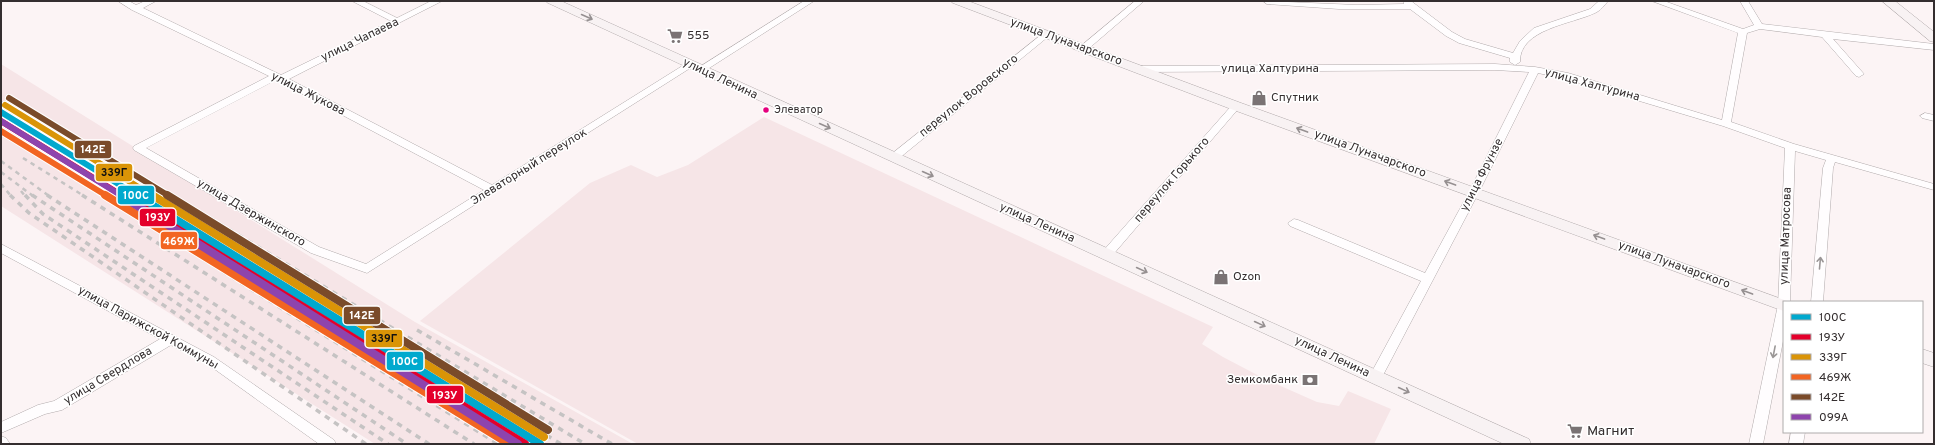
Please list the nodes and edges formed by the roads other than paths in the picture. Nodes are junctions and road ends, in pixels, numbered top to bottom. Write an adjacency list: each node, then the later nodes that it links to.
1 (122, 1): 15 (street, улица Жукова)
2 (152, 1): 15 (street)
3 (356, 1): 16 (street)
4 (438, 1): 16 (street, улица Чапаева)
5 (552, 1): 25 (main road, улица Ленина, one-way to 25)
6 (810, 1): 25 (street, Элеваторный переулок)
7 (957, 1): 19 (main road, улица Луначарского)
8 (1140, 1): 23 (street)
9 (1267, 1): 14 (street)
10 (1604, 1): 24 (street)
11 (1656, 1): 18 (street)
12 (1744, 1): 17 (street)
13 (1888, 1): 21 (main road)
14 (1409, 3): 24 (street)
15 (135, 8): 30 (street, улица Жукова)
16 (397, 21): 30 (street, улица Чапаева)
17 (1759, 26): 18 (street); 20 (street)
18 (1743, 32): 32 (street)
19 (1046, 34): 23 (main road, улица Луначарского); 36 (street, переулок Воровского)
20 (1825, 36): 22 (street); 29 (street)
21 (1934, 38)
22 (1934, 47)
23 (1084, 48): 27 (main road, улица Луначарского)
24 (1515, 56): 26 (street)
25 (695, 67): 36 (main road, улица Ленина, one-way to 36); 38 (street, Элеваторный переулок)
26 (1515, 68): 27 (street, улица Халтурина); 28 (street, улица Халтурина)
27 (1141, 69): 31 (main road, улица Луначарского)
28 (1535, 70): 32 (street, улица Халтурина); 39 (street, улица Фрунзе)
29 (1859, 74)
30 (278, 78): 34 (street, улица Чапаева); 38 (street, улица Жукова)
31 (1236, 106): 39 (main road, улица Луначарского, one-way to 31); 42 (street, переулок Горького)
32 (1726, 124): 33 (street, улица Халтурина)
33 (1790, 146): 35 (street, улица Халтурина); 45 (street, улица Матросова)
34 (138, 148): 43 (street, улица Дзержинского)
35 (1832, 157): 37 (street, улица Халтурина); 46 (street, one-way to 35)
36 (893, 158): 42 (main road, улица Ленина, one-way to 42)
37 (1934, 187)
38 (492, 190): 43 (street, Элеваторный переулок)
39 (1474, 192): 44 (street, улица Фрунзе); 47 (main road, улица Луначарского, one-way to 39)
40 (1294, 223): 44 (street)
41 (1, 248): 49 (street, улица Парижской Коммуны)
42 (1107, 254): 52 (main road, улица Ленина, one-way to 52)
43 (367, 269)
44 (1428, 279): 52 (street, улица Фрунзе)
45 (1784, 301)
46 (1817, 301)
47 (1783, 305)
48 (1783, 310): 59 (street, улица Матросова, one-way to 59)
49 (170, 339): 53 (street, улица Свердлова); 57 (street, улица Парижской Коммуны)
50 (1923, 356): 51 (main road)
51 (1934, 360)
52 (1375, 377): 58 (main road, улица Ленина, one-way to 58)
53 (1, 428)
54 (1798, 433): 60 (street)
55 (1, 442): 56 (street)
56 (3, 444)
57 (329, 444)
58 (1522, 444)
59 (1756, 444)
60 (1796, 444)

